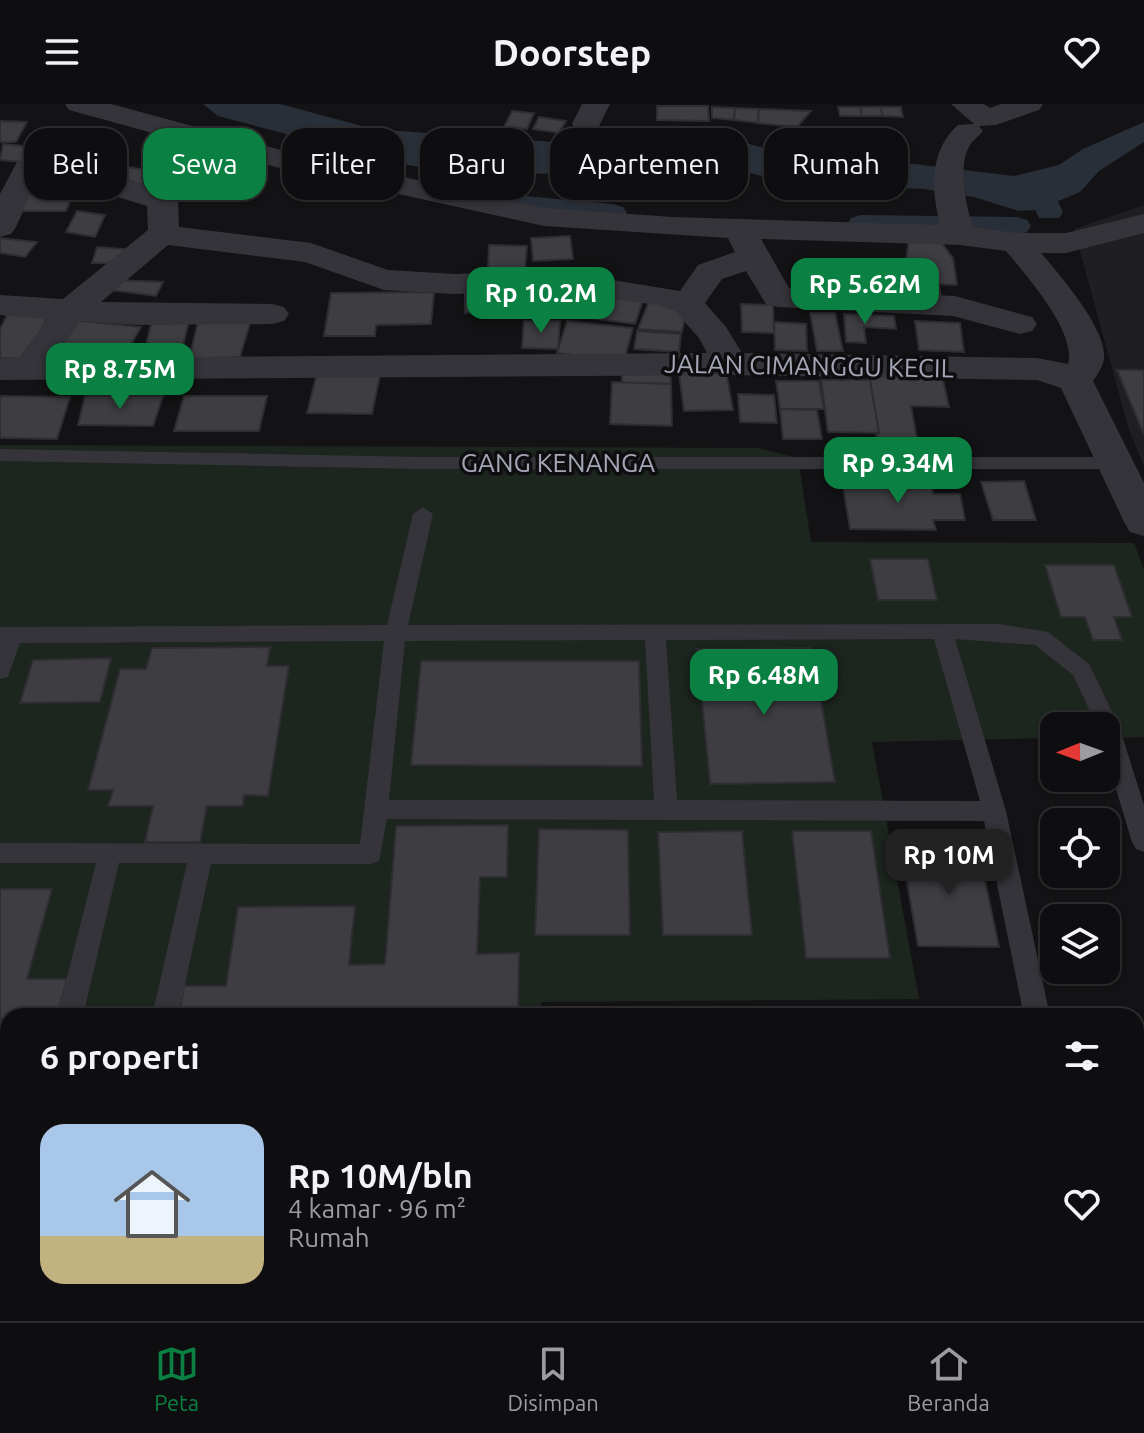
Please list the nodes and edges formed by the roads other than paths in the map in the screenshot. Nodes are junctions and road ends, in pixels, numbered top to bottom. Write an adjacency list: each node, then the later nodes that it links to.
1 (79, 104): 9 (street)
2 (1029, 104): 3 (street)
3 (967, 117): 7 (street)
4 (14, 166): 6 (street); 8 (street)
5 (1144, 223): 10 (street)
6 (0, 227)
7 (957, 230): 9 (street); 10 (street)
8 (164, 236): 11 (street); 15 (street)
9 (747, 243): 12 (street); 13 (street)
10 (1016, 243): 22 (street)
11 (321, 244): 13 (street); 16 (street)
12 (903, 303): 17 (street); 20 (street)
13 (687, 304): 18 (street)
14 (0, 305): 15 (street)
15 (70, 311): 16 (street); 21 (street)
16 (272, 314): 19 (street)
17 (1020, 324)
18 (730, 364): 19 (street, JALAN CIMANGGU KECIL); 20 (street, JALAN CIMANGGU KECIL)
19 (263, 365): 21 (street, JALAN CIMANGGU KECIL)
20 (911, 367): 22 (street, JALAN CIMANGGU KECIL)
21 (14, 369)
22 (1075, 381): 24 (street)
23 (0, 455): 24 (lane, GANG KENANGA)
24 (1116, 463): 26 (street)
25 (423, 514): 29 (lane)
26 (1144, 522)
27 (942, 631): 28 (lane); 34 (lane); 35 (lane)
28 (655, 632): 29 (lane); 32 (lane)
29 (395, 635): 30 (lane); 33 (lane)
30 (6, 636): 31 (lane)
31 (0, 671)
32 (666, 807): 33 (lane); 34 (lane)
33 (376, 809): 38 (lane)
34 (994, 811): 41 (lane)
35 (1144, 842)
36 (0, 853): 37 (lane)
37 (110, 853): 38 (lane); 39 (lane)
38 (201, 853): 40 (lane)
39 (72, 1008)
40 (167, 1008)
41 (1035, 1008)

